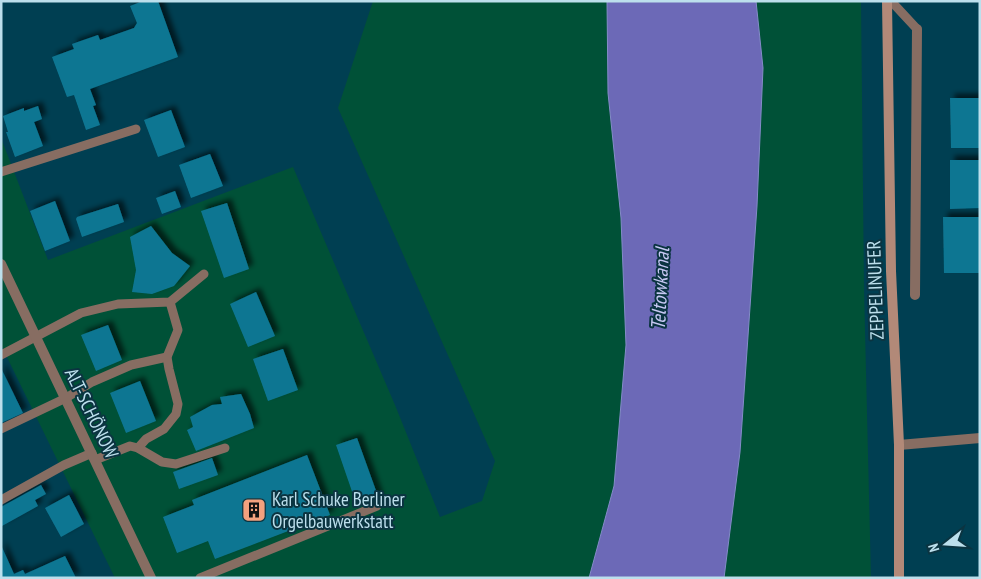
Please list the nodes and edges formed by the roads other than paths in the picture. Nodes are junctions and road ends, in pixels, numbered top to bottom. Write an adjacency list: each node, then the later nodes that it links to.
1 (887, 1): 16 (main road, ZEPPELINUFER)
2 (891, 1): 3 (lane)
3 (917, 29): 8 (street)
4 (136, 129): 5 (lane)
5 (1, 172)
6 (1, 264): 10 (street, ALT-SCHÖNOW)
7 (204, 274): 9 (lane)
8 (915, 295)
9 (170, 302): 10 (lane); 12 (lane)
10 (36, 336): 11 (lane); 13 (street, ALT-SCHÖNOW)
11 (1, 355)
12 (167, 357): 13 (lane); 17 (lane)
13 (66, 398): 14 (lane); 19 (street, ALT-SCHÖNOW)
14 (1, 429)
15 (980, 438): 16 (street)
16 (899, 445): 24 (main road, ZEPPELINUFER)
17 (138, 448): 18 (lane); 19 (lane)
18 (225, 448)
19 (94, 457): 20 (lane); 22 (street, ALT-SCHÖNOW)
20 (1, 500)
21 (378, 506): 23 (lane)
22 (151, 578)
23 (200, 578)
24 (899, 578)

